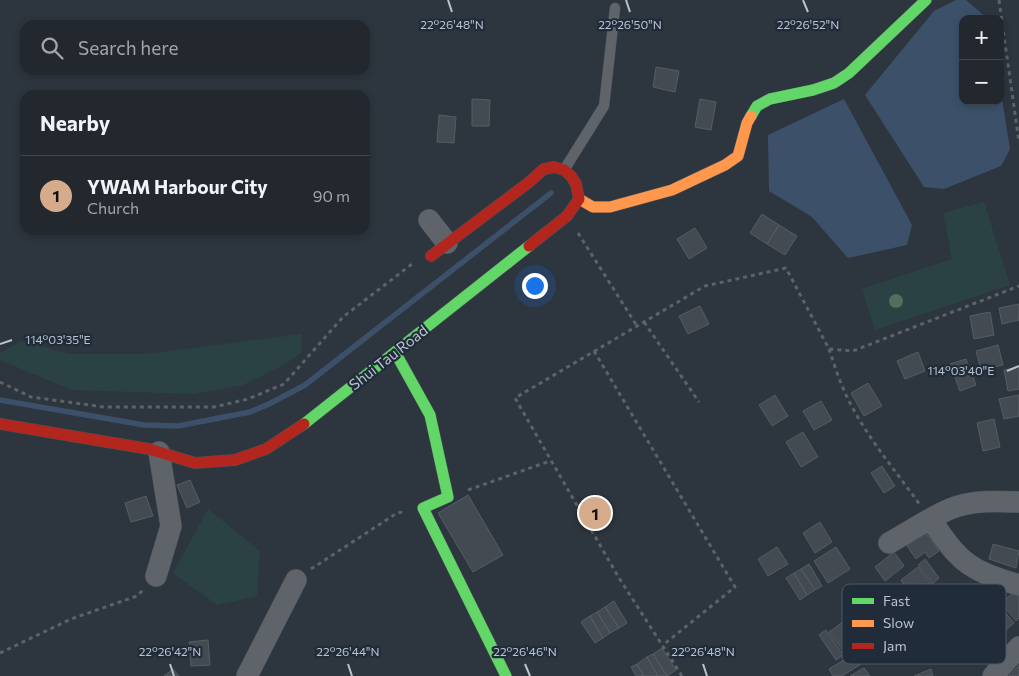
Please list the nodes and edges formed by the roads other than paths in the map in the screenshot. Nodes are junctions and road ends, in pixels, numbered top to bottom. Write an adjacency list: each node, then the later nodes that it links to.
1 (926, 0): 4 (street)
2 (615, 8): 3 (lane)
3 (564, 170): 4 (street); 6 (street)
4 (579, 199): 7 (street, Shui Tau Road)
5 (429, 220): 6 (street)
6 (439, 249)
7 (395, 352): 9 (street, Shui Tau Road); 20 (street)
8 (0, 424): 9 (street, Shui Tau Road)
9 (159, 452): 13 (street)
10 (1019, 502): 11 (street)
11 (931, 520): 12 (street); 15 (street)
12 (889, 544)
13 (156, 576)
14 (296, 580): 19 (street)
15 (1019, 585)
16 (1019, 647): 17 (street)
17 (1006, 661)
18 (1003, 664): 21 (street)
19 (247, 676)
20 (506, 676)
21 (992, 676)

